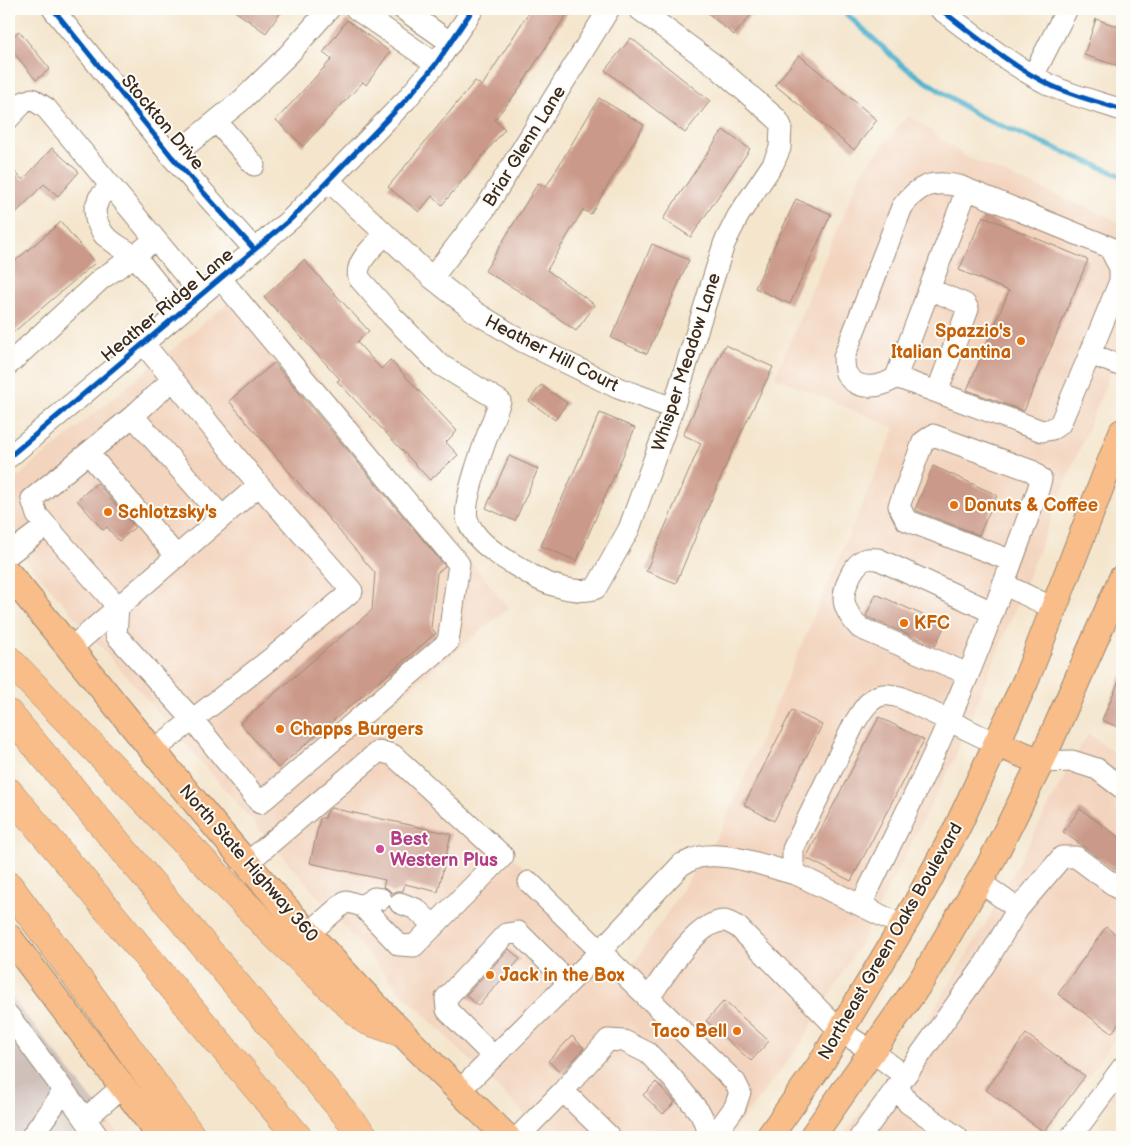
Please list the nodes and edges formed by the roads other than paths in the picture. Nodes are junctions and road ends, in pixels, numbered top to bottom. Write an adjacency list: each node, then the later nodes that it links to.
1 (53, 9): 16 (street, Stockton Drive)
2 (329, 9): 15 (street)
3 (356, 9): 11 (street)
4 (403, 9): 10 (street)
5 (474, 9): 10 (street, Heather Ridge Lane)
6 (609, 9): 26 (street, Briar Glenn Lane)
7 (640, 9): 37 (street, Whisper Meadow Lane)
8 (940, 9): 12 (street)
9 (1067, 9): 12 (street)
10 (450, 43): 11 (street, Heather Ridge Lane)
11 (436, 64): 18 (street, Heather Ridge Lane)
12 (1033, 76): 13 (street)
13 (1122, 110)
14 (9, 118): 19 (street)
15 (217, 122): 16 (street); 17 (street)
16 (172, 157): 23 (street, Stockton Drive)
17 (254, 165)
18 (328, 181): 22 (street, Heather Hill Court); 23 (street, Heather Ridge Lane)
19 (110, 186): 21 (street); 24 (street)
20 (967, 189): 27 (street); 31 (street); 34 (street)
21 (155, 239): 24 (street); 28 (street)
22 (390, 240): 26 (street, Heather Hill Court); 37 (street, Whisper Meadow Lane)
23 (254, 249): 25 (street, Heather Ridge Lane)
24 (135, 256): 29 (street); 32 (street)
25 (220, 278): 28 (street, Heather Ridge Lane); 58 (street)
26 (432, 278): 37 (street, Heather Hill Court)
27 (929, 289): 34 (street); 36 (street)
28 (201, 294): 29 (street, Heather Ridge Lane)
29 (180, 312): 30 (street, Heather Ridge Lane)
30 (143, 343): 35 (street); 41 (street, Heather Ridge Lane)
31 (1090, 354): 33 (street); 36 (street)
32 (9, 364)
33 (1122, 366)
34 (896, 376): 36 (street)
35 (173, 379): 38 (street); 42 (street)
36 (937, 392)
37 (673, 408)
38 (133, 416): 40 (street); 43 (street)
39 (1122, 432): 52 (main road, Northeast Green Oaks Boulevard)
40 (88, 453): 44 (street); 46 (street)
41 (9, 457)
42 (259, 485): 43 (street); 58 (street)
43 (222, 517): 46 (street)
44 (46, 526): 45 (street); 51 (street)
45 (9, 554)
46 (177, 557): 51 (street)
47 (1012, 561): 47 (street); 50 (street)
48 (9, 574): 54 (main road, North State Highway 360)
49 (1122, 580): 62 (main road)
50 (1003, 584): 52 (street); 53 (street)
51 (118, 607): 54 (street); 58 (street)
52 (1053, 608): 60 (main road, Northeast Green Oaks Boulevard)
53 (992, 612): 56 (street); 56 (street)
54 (70, 649): 61 (main road, North State Highway 360)
55 (9, 660): 83 (highway)
56 (968, 674): 59 (street)
57 (9, 714): 99 (highway)
58 (193, 720): 61 (street)
59 (949, 720): 60 (street); 66 (street); 72 (street)
60 (997, 744): 62 (main road); 75 (main road, Northeast Green Oaks Boulevard)
61 (154, 750): 65 (main road, North State Highway 360)
62 (1041, 762): 63 (street); 68 (main road)
63 (1122, 788)
64 (9, 792): 98 (highway)
65 (247, 863): 74 (street); 76 (main road, North State Highway 360)
66 (798, 875): 72 (street); 78 (street)
67 (529, 882): 78 (street)
68 (980, 882): 73 (street); 84 (main road)
69 (9, 886): 97 (highway)
70 (1122, 891): 73 (street)
71 (381, 902): 74 (street); 74 (street); 76 (street)
72 (861, 905): 75 (street)
73 (1018, 909): 87 (street)
74 (434, 926)
75 (903, 926): 82 (main road, Northeast Green Oaks Boulevard)
76 (308, 934): 83 (main road, North State Highway 360)
77 (9, 937): 88 (main road)
78 (600, 952): 79 (street); 80 (street)
79 (568, 982): 85 (street); 85 (street)
80 (648, 999): 82 (street); 103 (street)
81 (9, 1016): 89 (street)
82 (840, 1031): 84 (street); 104 (main road, Northeast Green Oaks Boulevard)
83 (402, 1034): 90 (main road, North State Highway 360)
84 (873, 1052): 87 (street); 93 (main road)
85 (494, 1057): 90 (street)
86 (1122, 1068): 107 (street)
87 (901, 1081): 105 (street); 106 (street)
88 (122, 1087): 92 (street); 96 (main road)
89 (64, 1091): 92 (street); 94 (street)
90 (459, 1091): 100 (main road, North State Highway 360)
91 (562, 1091): 101 (street); 102 (street); 103 (street)
92 (85, 1119): 95 (street)
93 (816, 1136)
94 (31, 1137)
95 (98, 1137)
96 (161, 1137)
97 (192, 1137)
98 (298, 1137)
99 (365, 1137)
100 (507, 1137)
101 (518, 1137)
102 (610, 1137)
103 (713, 1137)
104 (769, 1137)
105 (860, 1137)
106 (957, 1137)
107 (1071, 1137)

